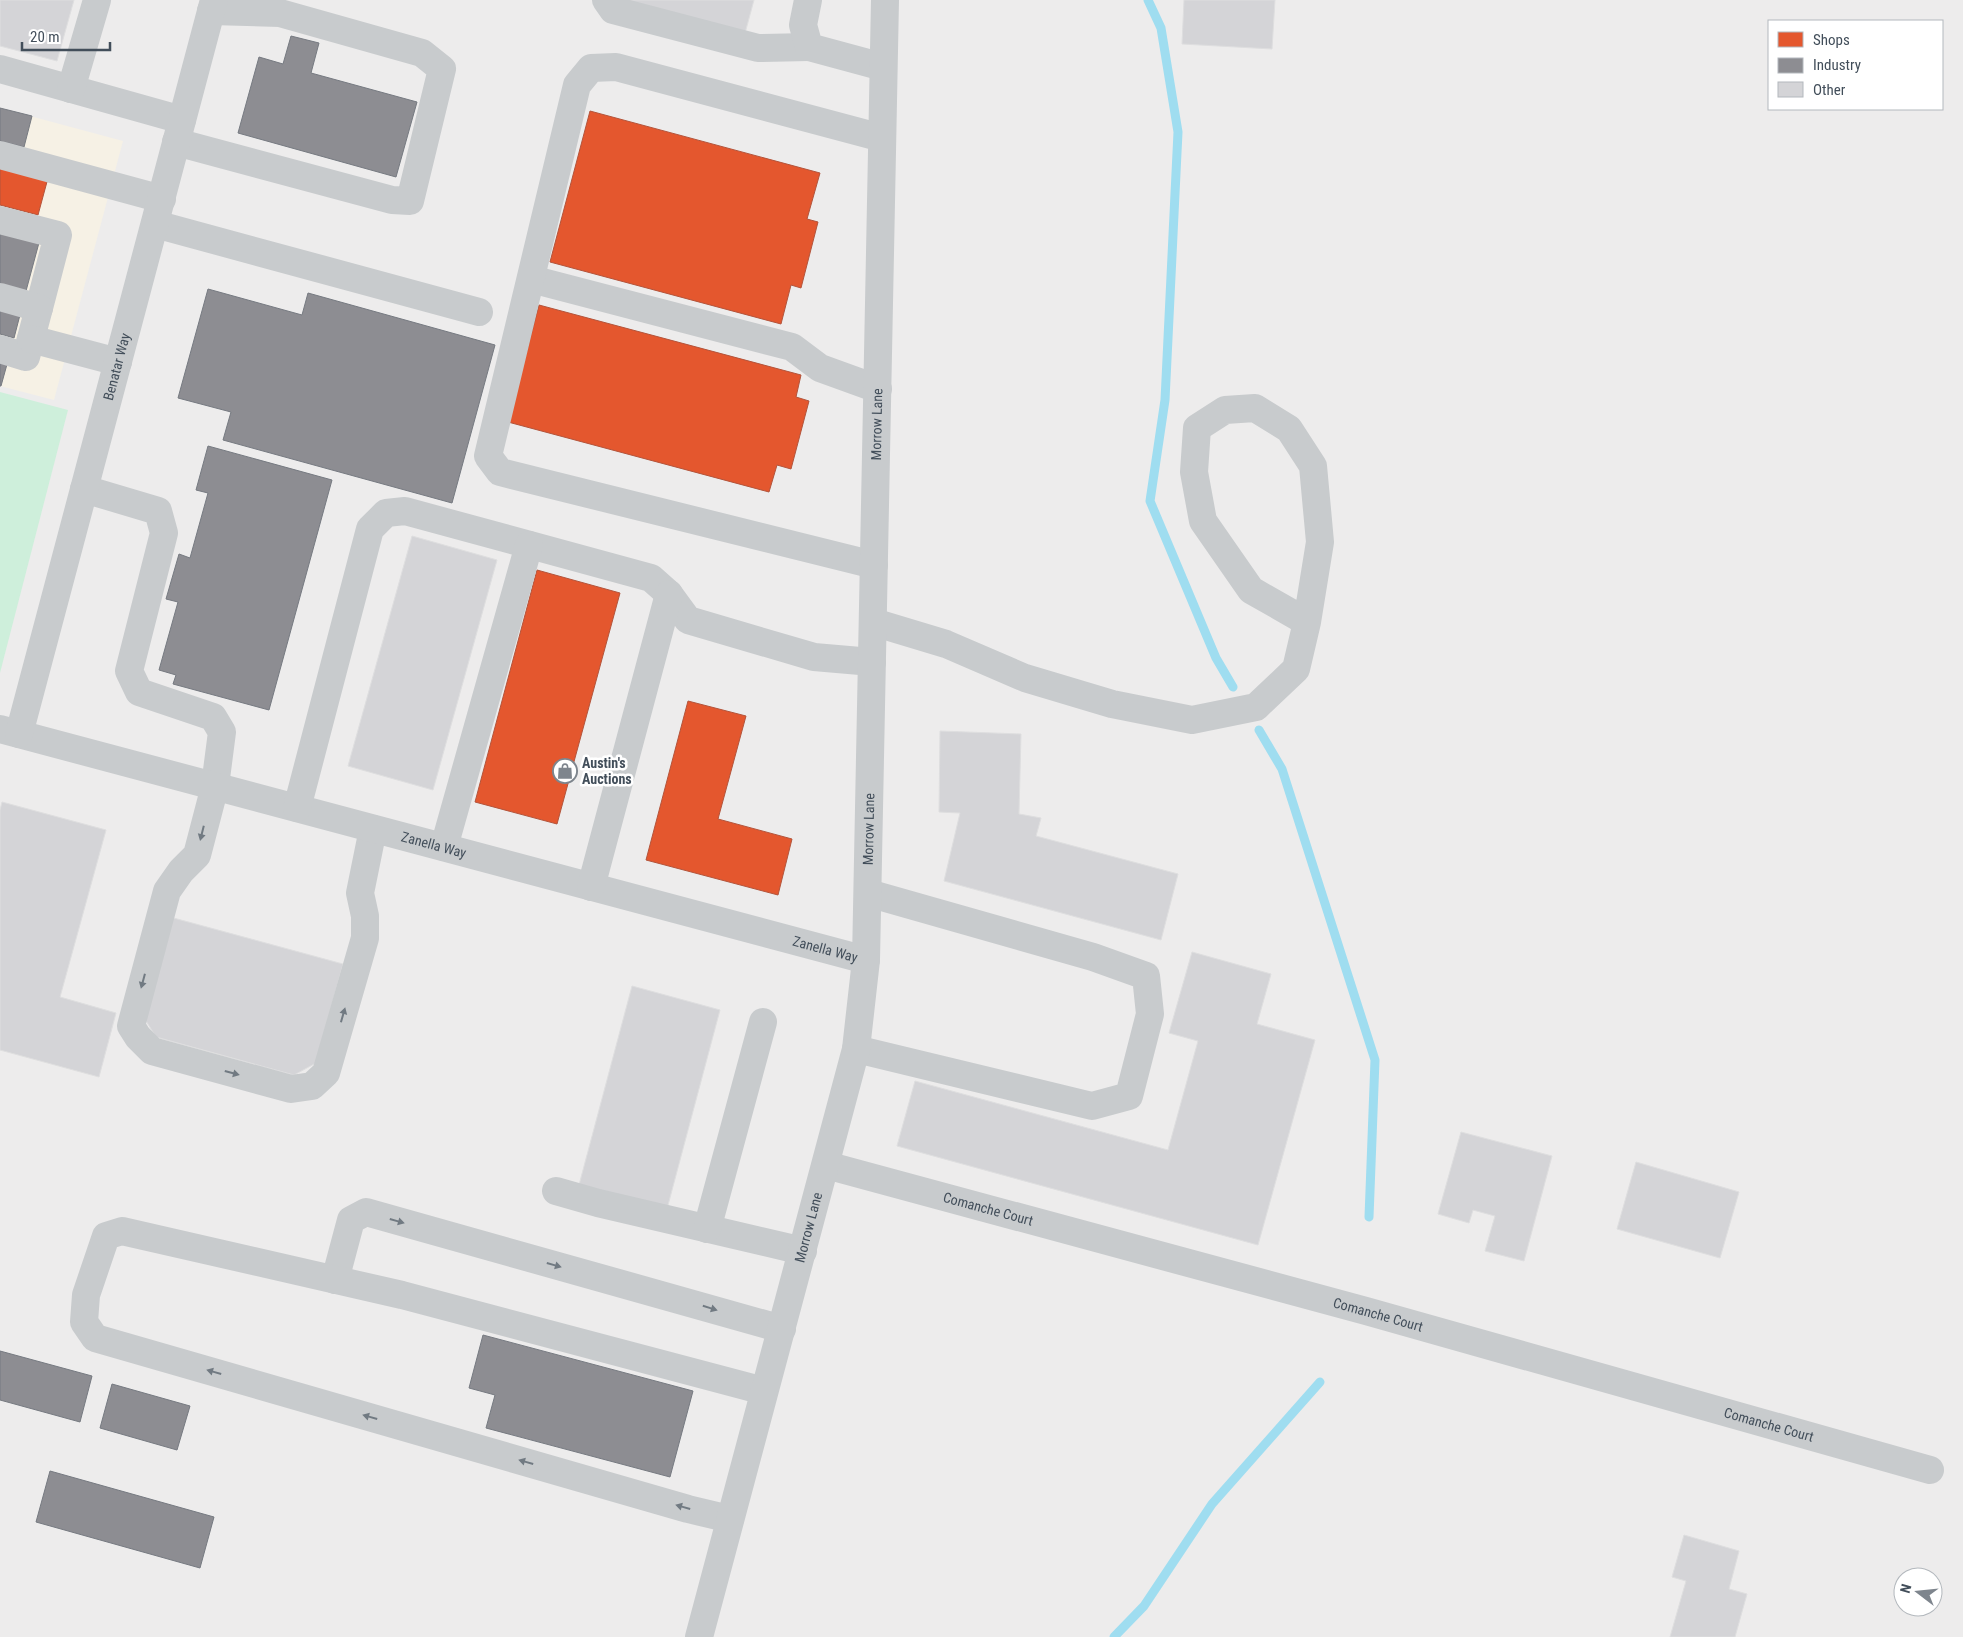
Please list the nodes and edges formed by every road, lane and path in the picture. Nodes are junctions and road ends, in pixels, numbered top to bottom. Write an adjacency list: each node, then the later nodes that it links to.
1 (97, 0): 9 (street)
2 (606, 0): 6 (street)
3 (808, 0): 6 (street)
4 (885, 0): 7 (street, Morrow Lane)
5 (213, 5): 10 (street, Benatar Way); 10 (street)
6 (809, 47): 7 (street)
7 (883, 67): 11 (street, Morrow Lane)
8 (0, 69): 9 (street)
9 (71, 90): 10 (street)
10 (179, 131): 13 (street, Benatar Way)
11 (882, 138): 15 (street); 22 (street, Morrow Lane)
12 (0, 155): 13 (street)
13 (158, 211): 18 (street); 21 (street, Benatar Way)
14 (0, 220): 17 (street)
15 (531, 279): 22 (street); 25 (street)
16 (0, 298): 17 (street)
17 (39, 308): 19 (street)
18 (479, 312)
19 (31, 339): 20 (street); 21 (street)
20 (0, 349)
21 (118, 362): 23 (street, Benatar Way)
22 (878, 389): 25 (street, Morrow Lane)
23 (84, 490): 30 (street, Benatar Way); 31 (street)
24 (529, 545): 26 (street); 32 (street); 34 (street)
25 (874, 565): 27 (street, Morrow Lane)
26 (669, 594): 29 (street); 35 (street)
27 (873, 622): 28 (street); 29 (street, Morrow Lane)
28 (1307, 622): 28 (street)
29 (872, 662): 36 (street, Morrow Lane)
30 (10, 732): 31 (street, Zanella Way)
31 (215, 786): 32 (street, Zanella Way); 33 (street, one-way to 33)
32 (297, 808): 33 (street, Zanella Way)
33 (373, 829): 34 (street, Zanella Way)
34 (444, 847): 35 (street, Zanella Way)
35 (591, 886): 37 (street, Zanella Way)
36 (868, 892): 37 (street, Morrow Lane); 39 (street)
37 (866, 960): 39 (street, Morrow Lane)
38 (762, 1022): 42 (street)
39 (856, 1049): 40 (street, Morrow Lane)
40 (826, 1165): 43 (street, Morrow Lane); 47 (street, Comanche Court)
41 (556, 1191): 42 (street)
42 (707, 1229): 43 (street)
43 (803, 1251): 45 (street, Morrow Lane)
44 (335, 1280): 45 (street, one-way to 45); 46 (street); 48 (street, one-way to 44)
45 (782, 1329): 46 (street, Morrow Lane)
46 (764, 1391): 48 (street, Morrow Lane)
47 (1930, 1470)
48 (730, 1519): 49 (street, Morrow Lane)
49 (698, 1637)

